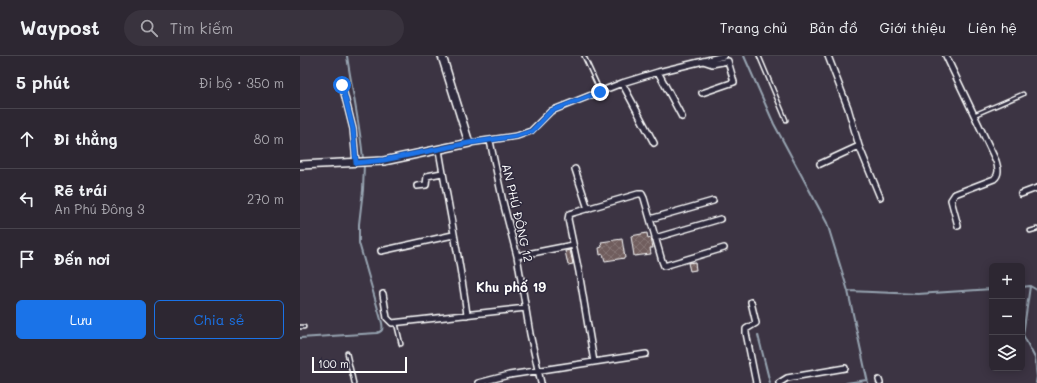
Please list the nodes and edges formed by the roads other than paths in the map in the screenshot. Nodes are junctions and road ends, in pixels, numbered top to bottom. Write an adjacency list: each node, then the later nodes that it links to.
1 (442, 56): 18 (street)
2 (584, 56): 11 (lane)
3 (724, 56): 7 (street)
4 (759, 56): 16 (lane)
5 (828, 56): 20 (street)
6 (946, 56): 15 (street)
7 (702, 61): 8 (street); 12 (street)
8 (658, 72): 9 (street); 14 (street)
9 (622, 83): 11 (street); 19 (street)
10 (342, 85): 22 (street)
11 (600, 92): 17 (street)
12 (702, 93)
13 (1022, 94): 15 (lane)
14 (682, 116)
15 (973, 116): 35 (street)
16 (786, 120)
17 (490, 141): 18 (street); 43 (street, AN PHÚ ĐÔNG 12)
18 (469, 143): 21 (street)
19 (654, 143)
20 (859, 146): 23 (street); 30 (street)
21 (439, 150): 22 (street); 26 (street)
22 (358, 162): 24 (street)
23 (820, 164)
24 (300, 165)
25 (575, 169): 32 (street)
26 (442, 172): 27 (street); 38 (street)
27 (417, 186)
28 (1037, 188): 29 (street)
29 (1021, 194)
30 (880, 197)
31 (713, 201): 33 (street)
32 (588, 208): 33 (street); 40 (street)
33 (650, 219): 39 (street)
34 (720, 219): 39 (street)
35 (958, 226)
36 (1037, 229): 37 (lane)
37 (1030, 231)
38 (453, 235): 42 (street); 47 (street)
39 (655, 238): 41 (street)
40 (573, 245): 43 (street); 54 (street)
41 (724, 248)
42 (381, 251)
43 (517, 256): 46 (street, AN PHÚ ĐÔNG 12)
44 (383, 294): 48 (street)
45 (751, 302): 60 (street)
46 (526, 308): 47 (street); 56 (street, AN PHÚ ĐÔNG 12)
47 (467, 315): 48 (street)
48 (396, 323): 51 (lane)
49 (300, 327): 50 (lane)
50 (304, 327)
51 (401, 344)
52 (347, 353): 57 (lane)
53 (646, 354): 54 (street)
54 (594, 362): 56 (street)
55 (845, 368): 61 (street)
56 (538, 370): 58 (street); 59 (street, AN PHÚ ĐÔNG 12)
57 (354, 383)
58 (478, 383)
59 (541, 383)
60 (756, 383)
61 (779, 383)

